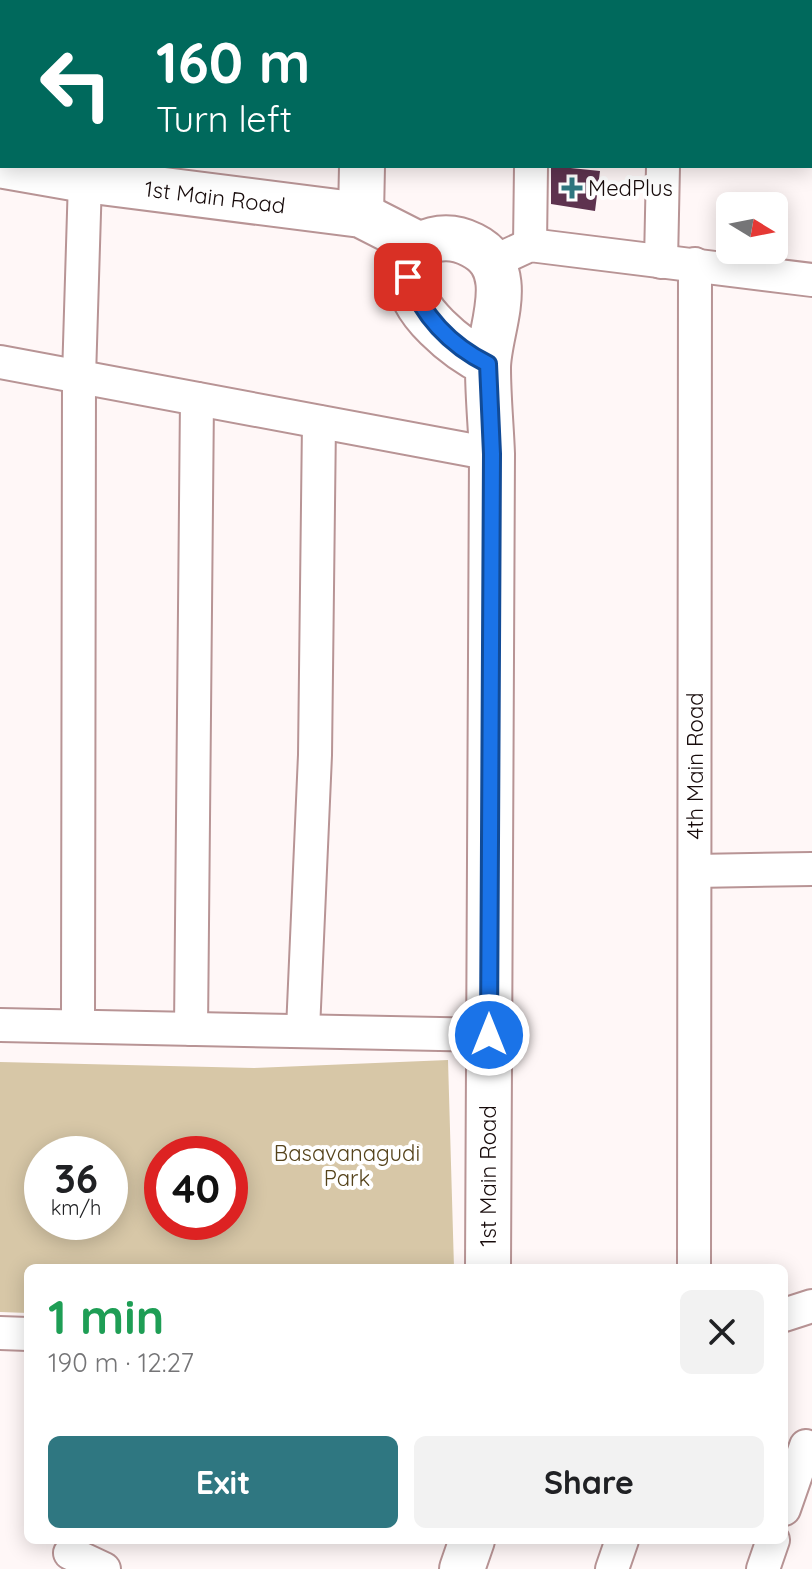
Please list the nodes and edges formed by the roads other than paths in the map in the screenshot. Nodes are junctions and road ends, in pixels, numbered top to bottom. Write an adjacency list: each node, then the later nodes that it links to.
1 (19, 168): 5 (street, 1st Main Road)
2 (362, 168): 6 (street)
3 (531, 168): 8 (street)
4 (663, 168): 9 (street)
5 (85, 180): 6 (street, 1st Main Road); 14 (street)
6 (361, 215): 7 (street, 1st Main Road)
7 (420, 245): 8 (street); 13 (street)
8 (512, 253): 9 (street); 13 (street, 1st Main Road)
9 (661, 262): 10 (street)
10 (695, 264): 11 (street); 19 (street, 4th Main Road)
11 (812, 280)
12 (0, 362): 14 (street)
13 (488, 364): 17 (street, 1st Main Road)
14 (79, 377): 15 (street); 21 (street)
15 (197, 399): 16 (street); 22 (street)
16 (319, 422): 17 (street); 23 (street)
17 (492, 454): 24 (street, 1st Main Road)
18 (812, 869): 19 (street)
19 (695, 871): 26 (street, 4th Main Road)
20 (0, 1025): 21 (street)
21 (78, 1025): 22 (street)
22 (191, 1029): 23 (street)
23 (303, 1030): 24 (street)
24 (489, 1035): 25 (street, 1st Main Road)
25 (488, 1264)
26 (694, 1264)
27 (812, 1306): 28 (street)
28 (788, 1314)
29 (0, 1333): 30 (street)
30 (24, 1334)
31 (801, 1443): 32 (street)
32 (788, 1493)
33 (471, 1544): 38 (street)
34 (621, 1544): 39 (street)
35 (772, 1544): 40 (street)
36 (63, 1554): 37 (street)
37 (104, 1569)
38 (462, 1569)
39 (612, 1569)
40 (763, 1569)

